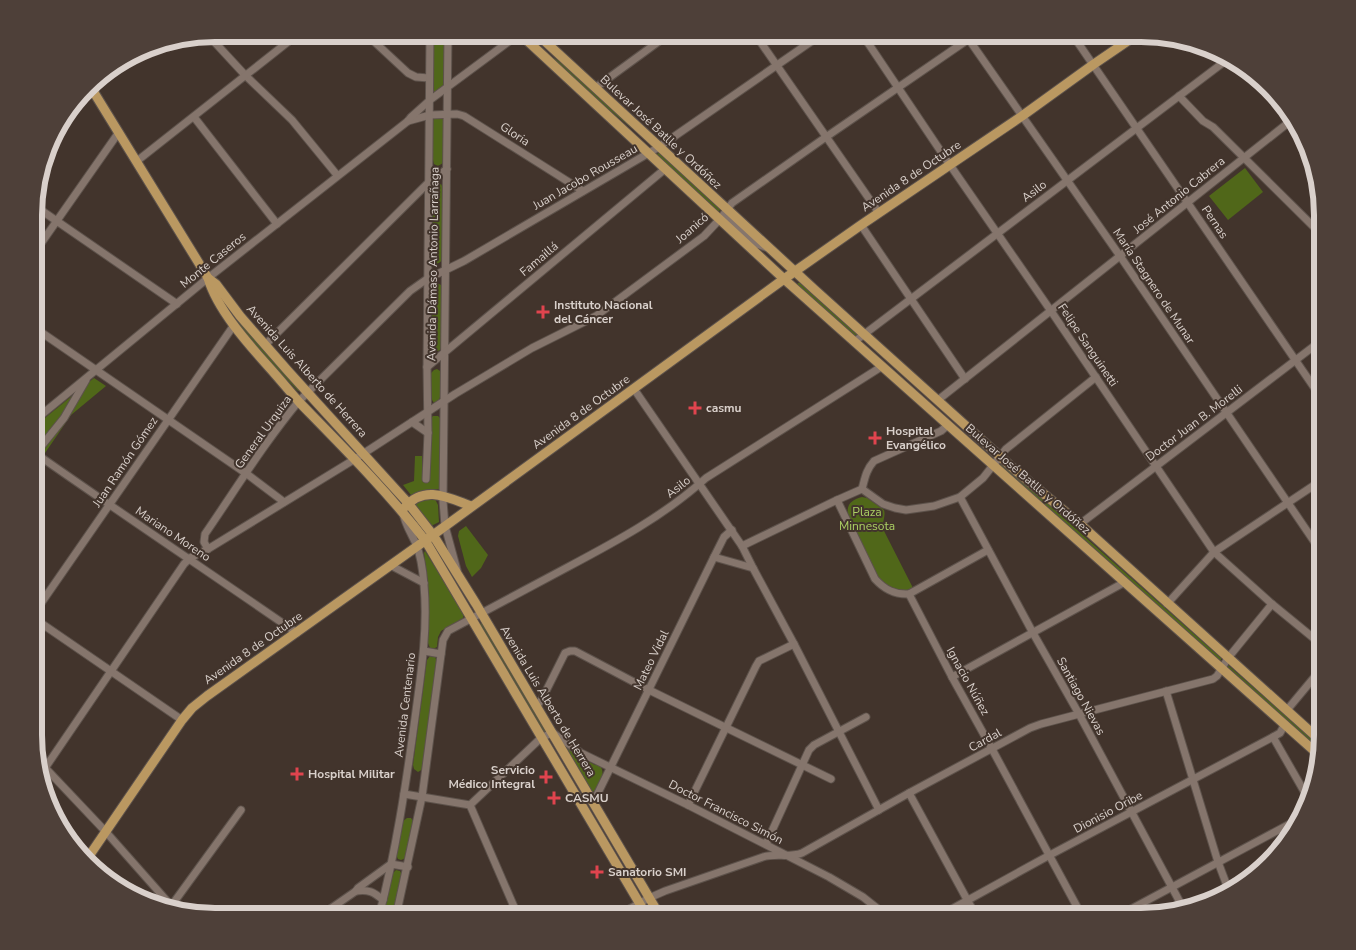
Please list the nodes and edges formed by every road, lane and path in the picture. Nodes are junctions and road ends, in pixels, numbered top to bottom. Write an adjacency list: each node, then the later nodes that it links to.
1 (215, 43): 22 (street)
2 (286, 43): 22 (street)
3 (376, 43): 23 (street)
4 (430, 43): 23 (street, Avenida Dámaso Antonio Larrañaga)
5 (448, 43): 24 (street, Avenida Dámaso Antonio Larrañaga)
6 (507, 43): 24 (street, Monte Caseros)
7 (529, 43): 30 (main road, Bulevar José Batlle y Ordóñez)
8 (538, 43): 18 (main road)
9 (547, 43): 18 (main road, Bulevar José Batlle y Ordóñez)
10 (651, 43): 26 (street)
11 (761, 43): 21 (street)
12 (809, 43): 21 (street, Juan Jacobo Rousseau)
13 (868, 43): 25 (street, Felipe Sanguinetti)
14 (958, 43): 25 (street, Joanicó)
15 (972, 43): 33 (street, María Stagnero de Munar)
16 (1079, 43): 20 (street, Pernas)
17 (1125, 43): 20 (main road, Avenida 8 de Octubre)
18 (567, 61): 26 (main road, Bulevar José Batlle y Ordóñez)
19 (1222, 63): 28 (street, Asilo)
20 (1094, 64): 33 (main road, Avenida 8 de Octubre); 37 (street, Pernas)
21 (777, 66): 39 (street); 40 (street, Juan Jacobo Rousseau)
22 (245, 75): 34 (street); 47 (street)
23 (430, 78): 29 (street, Avenida Dámaso Antonio Larrañaga)
24 (448, 87): 29 (street, Monte Caseros); 31 (street, Avenida Dámaso Antonio Larrañaga)
25 (898, 87): 39 (street, Joanicó); 44 (street, Felipe Sanguinetti)
26 (595, 88): 40 (main road, Bulevar José Batlle y Ordóñez)
27 (94, 92): 38 (main road, Avenida Luis Alberto de Herrera)
28 (1178, 96): 37 (street, Asilo); 42 (street)
29 (430, 100): 32 (street, Avenida Dámaso Antonio Larrañaga); 35 (street, Monte Caseros)
30 (601, 110): 40 (main road); 41 (main road, Bulevar José Batlle y Ordóñez)
31 (448, 114): 32 (street, Gloria); 45 (street, Avenida Dámaso Antonio Larrañaga); 50 (street, Gloria)
32 (430, 115): 35 (street, Monte Caseros); 49 (street, Avenida Dámaso Antonio Larrañaga)
33 (1022, 116): 44 (main road, Avenida 8 de Octubre); 48 (street, María Stagnero de Munar)
34 (194, 117): 43 (street); 57 (street)
35 (408, 121): 47 (street, Monte Caseros)
36 (1287, 124): 42 (street, José Antonio Cabrera)
37 (1136, 127): 48 (street, Asilo); 51 (street, Pernas)
38 (119, 132): 43 (main road, Avenida Luis Alberto de Herrera); 56 (street)
39 (826, 137): 52 (street, Joanicó); 54 (street)
40 (659, 147): 41 (street, Juan Jacobo Rousseau); 52 (main road, Bulevar José Batlle y Ordóñez)
41 (649, 153): 46 (main road, Bulevar José Batlle y Ordóñez); 50 (street, Juan Jacobo Rousseau)
42 (1244, 157): 51 (street, José Antonio Cabrera); 59 (street)
43 (137, 162): 66 (main road, Avenida Luis Alberto de Herrera)
44 (950, 165): 54 (main road, Avenida 8 de Octubre); 60 (street, Felipe Sanguinetti)
45 (447, 169): 49 (street); 64 (street, Avenida Dámaso Antonio Larrañaga)
46 (665, 169): 55 (main road, Bulevar José Batlle y Ordóñez); 78 (street, Famaillá)
47 (337, 176): 57 (street, Monte Caseros)
48 (1067, 181): 60 (street, Asilo); 63 (street, María Stagnero de Munar)
49 (429, 182): 67 (street, Avenida Dámaso Antonio Larrañaga); 76 (street)
50 (583, 191): 64 (street, Juan Jacobo Rousseau)
51 (1188, 202): 63 (street, José Antonio Cabrera); 79 (street, Pernas)
52 (727, 210): 55 (street, Joanicó); 62 (main road, Bulevar José Batlle y Ordóñez)
53 (42, 211): 56 (street)
54 (879, 213): 58 (main road, Avenida 8 de Octubre)
55 (720, 220): 62 (street, Bulevar José Batlle y Ordóñez); 68 (main road, Bulevar José Batlle y Ordóñez); 91 (street, Joanicó)
56 (58, 222): 61 (street); 70 (street)
57 (277, 224): 66 (street, Monte Caseros)
58 (861, 225): 65 (main road, Avenida 8 de Octubre); 69 (street)
59 (1313, 226)
60 (998, 232): 69 (street, Asilo); 71 (street, Felipe Sanguinetti)
61 (42, 243)
62 (769, 248): 65 (main road, Bulevar José Batlle y Ordóñez)
63 (1120, 256): 71 (street, José Antonio Cabrera); 93 (street, María Stagnero de Munar)
64 (445, 270): 67 (street, Juan Jacobo Rousseau); 78 (street, Avenida Dámaso Antonio Larrañaga)
65 (796, 272): 68 (main road, Avenida 8 de Octubre); 74 (main road, Bulevar José Batlle y Ordóñez)
66 (208, 278): 70 (street, Monte Caseros); 72 (main road, Avenida Luis Alberto de Herrera); 76 (main road, Avenida Luis Alberto de Herrera)
67 (427, 279): 80 (street, Avenida Dámaso Antonio Larrañaga); 88 (street, General Urquiza)
68 (784, 279): 75 (main road, Bulevar José Batlle y Ordóñez); 87 (main road, Avenida 8 de Octubre)
69 (910, 299): 74 (street, Asilo); 85 (street)
70 (177, 304): 82 (street, Monte Caseros)
71 (1052, 311): 84 (street, Felipe Sanguinetti); 85 (street, José Antonio Cabrera)
72 (234, 325): 90 (main road, Avenida Luis Alberto de Herrera); 95 (street, Juan Ramón Gómez)
73 (42, 333): 82 (street)
74 (865, 334): 75 (street, Asilo); 89 (main road, Bulevar José Batlle y Ordóñez)
75 (854, 342): 81 (main road, Bulevar José Batlle y Ordóñez)
76 (266, 345): 88 (main road, Avenida Luis Alberto de Herrera)
77 (1313, 347): 79 (street, Doctor Juan B. Morelli)
78 (444, 352): 80 (street, Famaillá); 91 (street, Avenida Dámaso Antonio Larrañaga)
79 (1296, 360): 86 (street, Pernas); 93 (street, Doctor Juan B. Morelli)
80 (426, 367): 92 (street, Avenida Dámaso Antonio Larrañaga)
81 (883, 368): 89 (main road); 97 (main road, Bulevar José Batlle y Ordóñez); 108 (street, Asilo)
82 (96, 370): 83 (street, Monte Caseros); 95 (street)
83 (89, 376): 94 (street, Monte Caseros); 99 (street)
84 (1096, 377): 101 (street); 105 (street, Felipe Sanguinetti)
85 (966, 379): 89 (street, José Antonio Cabrera)
86 (1313, 386)
87 (634, 389): 108 (street); 118 (main road, Avenida 8 de Octubre)
88 (308, 392): 90 (street, General Urquiza); 100 (main road, Avenida Luis Alberto de Herrera)
89 (938, 400): 101 (main road, Bulevar José Batlle y Ordóñez)
90 (299, 401): 103 (main road, Avenida Luis Alberto de Herrera); 106 (street, General Urquiza)
91 (444, 401): 92 (street, Joanicó); 111 (street, Avenida Dámaso Antonio Larrañaga)
92 (428, 412): 96 (street, Joanicó); 98 (street, Avenida Dámaso Antonio Larrañaga)
93 (1226, 413): 105 (street, Doctor Juan B. Morelli); 116 (street, María Stagnero de Munar)
94 (42, 414)
95 (167, 420): 106 (street); 117 (street, Juan Ramón Gómez)
96 (412, 422): 98 (street); 100 (street, Joanicó)
97 (948, 425): 104 (main road, Bulevar José Batlle y Ordóñez); 110 (street)
98 (428, 433): 107 (street, Avenida Dámaso Antonio Larrañaga)
99 (42, 445)
100 (364, 453): 103 (street, Joanicó); 115 (main road, Avenida Luis Alberto de Herrera)
101 (1000, 456): 104 (street); 120 (main road, Bulevar José Batlle y Ordóñez)
102 (42, 459): 117 (street, Mariano Moreno)
103 (355, 459): 114 (street, Joanicó); 119 (main road, Avenida Luis Alberto de Herrera)
104 (994, 465): 112 (street); 135 (main road, Bulevar José Batlle y Ordóñez)
105 (1156, 467): 120 (street, Doctor Juan B. Morelli); 129 (street, Felipe Sanguinetti)
106 (247, 474): 114 (street); 127 (street, General Urquiza)
107 (426, 479)
108 (700, 484): 122 (street); 141 (street, Asilo)
109 (1313, 486): 116 (street)
110 (862, 489): 112 (street); 113 (street)
111 (443, 495): 115 (main road); 118 (main road); 121 (street, Avenida Dámaso Antonio Larrañaga)
112 (960, 497): 128 (street, Santiago Nievas)
113 (836, 500): 126 (street); 137 (street)
114 (284, 502): 127 (street, Joanicó)
115 (408, 503): 119 (main road); 123 (main road, Avenida Luis Alberto de Herrera)
116 (1288, 503): 124 (street, María Stagnero de Munar); 129 (street)
117 (110, 505): 131 (street, Mariano Moreno); 138 (street, Juan Ramón Gómez)
118 (471, 506): 121 (main road, Avenida 8 de Octubre)
119 (402, 512): 123 (main road, Avenida Luis Alberto de Herrera); 125 (street, Avenida Luis Alberto de Herrera)
120 (1080, 524): 139 (main road, Bulevar José Batlle y Ordóñez)
121 (445, 526): 123 (main road, Avenida 8 de Octubre); 134 (street, Avenida Dámaso Antonio Larrañaga)
122 (732, 530): 126 (street); 130 (street, Mateo Vidal)
123 (429, 538): 125 (main road, Avenida 8 de Octubre); 134 (main road, Avenida Luis Alberto de Herrera); 142 (main road, Avenida Luis Alberto de Herrera)
124 (1313, 540)
125 (417, 546): 132 (main road, Avenida 8 de Octubre); 136 (street, Avenida Centenario)
126 (742, 546): 133 (street)
127 (208, 549): 131 (street, Joanicó)
128 (988, 550): 137 (street); 144 (street, Santiago Nievas)
129 (1214, 552): 139 (street); 140 (street, Felipe Sanguinetti)
130 (714, 557): 133 (street); 155 (street, Mateo Vidal)
131 (190, 558): 145 (street, Mariano Moreno); 152 (street)
132 (390, 565): 136 (street); 145 (main road, Avenida 8 de Octubre)
133 (753, 568): 147 (street)
134 (457, 573): 141 (main road, Avenida Luis Alberto de Herrera)
135 (1125, 582): 144 (street); 151 (main road, Bulevar José Batlle y Ordóñez)
136 (424, 583): 148 (street, Avenida Centenario)
137 (909, 594): 153 (street, Ignacio Núñez)
138 (43, 601)
139 (1167, 604): 150 (main road, Bulevar José Batlle y Ordóñez)
140 (1272, 604): 146 (street, Felipe Sanguinetti); 150 (street)
141 (481, 613): 142 (street); 157 (main road, Avenida Luis Alberto de Herrera)
142 (472, 618): 149 (street); 167 (main road, Avenida Luis Alberto de Herrera)
143 (43, 624): 152 (street)
144 (1033, 632): 153 (street); 159 (street, Santiago Nievas)
145 (297, 633): 161 (main road, Avenida 8 de Octubre)
146 (1313, 638)
147 (794, 644): 163 (street); 164 (street)
148 (424, 651): 149 (street); 178 (street, Avenida Centenario)
149 (441, 654): 180 (street)
150 (1228, 658): 151 (street); 158 (main road, Bulevar José Batlle y Ordóñez)
151 (1222, 670): 156 (street, Cardal); 162 (main road, Bulevar José Batlle y Ordóñez)
152 (111, 671): 161 (street); 172 (street)
153 (952, 677): 169 (street, Ignacio Núñez)
154 (1313, 679): 158 (street)
155 (649, 690): 157 (street); 163 (street); 173 (street, Mateo Vidal)
156 (1166, 691): 159 (street, Cardal); 176 (street)
157 (536, 706): 165 (main road, Avenida Luis Alberto de Herrera)
158 (1287, 710): 166 (main road, Bulevar José Batlle y Ordóñez)
159 (1079, 714): 169 (street, Cardal); 186 (street, Santiago Nievas)
160 (866, 717): 164 (street)
161 (182, 720): 188 (main road, Avenida 8 de Octubre)
162 (1285, 724): 168 (street, Dionisio Oribe); 170 (main road, Bulevar José Batlle y Ordóñez)
163 (726, 728): 171 (street); 183 (street)
164 (839, 732): 171 (street); 185 (street)
165 (553, 733): 167 (street); 173 (street, Doctor Francisco Simón); 181 (main road, Avenida Luis Alberto de Herrera)
166 (1313, 734)
167 (542, 737): 182 (street); 205 (main road, Avenida Luis Alberto de Herrera)
168 (1273, 737): 176 (street, Dionisio Oribe); 177 (street)
169 (992, 749): 179 (street, Cardal); 193 (street, Ignacio Núñez)
170 (1313, 749)
171 (802, 766): 175 (street); 189 (street)
172 (46, 767)
173 (610, 767): 181 (street, Mateo Vidal); 183 (street, Doctor Francisco Simón)
174 (47, 775): 188 (street)
175 (831, 779)
176 (1193, 780): 186 (street, Dionisio Oribe); 194 (street)
177 (1304, 791)
178 (404, 794): 180 (street); 195 (street, Avenida Centenario)
179 (909, 794): 185 (street, Cardal); 203 (street)
180 (422, 797): 182 (street); 196 (street)
181 (593, 803): 200 (main road, Avenida Luis Alberto de Herrera)
182 (470, 804): 210 (street)
183 (688, 805): 189 (street, Doctor Francisco Simón)
184 (241, 810): 204 (street)
185 (879, 810): 192 (street, Cardal)
186 (1131, 812): 193 (street, Dionisio Oribe); 198 (street, Santiago Nievas)
187 (1287, 825): 194 (street)
188 (106, 832): 190 (main road, Avenida 8 de Octubre); 201 (street)
189 (766, 844): 191 (street); 192 (street, Doctor Francisco Simón)
190 (90, 854)
191 (769, 855): 192 (street, Cardal); 200 (street, Cardal)
192 (788, 856): 214 (street, Doctor Francisco Simón)
193 (1048, 856): 203 (street, Dionisio Oribe); 217 (street, Ignacio Núñez)
194 (1218, 862): 197 (street); 198 (street)
195 (391, 864): 196 (street); 199 (street); 202 (street, Avenida Centenario)
196 (408, 867): 209 (street)
197 (1226, 884)
198 (1172, 888): 206 (street, Santiago Nievas); 218 (street)
199 (356, 891): 202 (street); 207 (street)
200 (650, 898): 205 (street, Cardal); 213 (main road, Avenida Luis Alberto de Herrera)
201 (163, 899)
202 (383, 900): 208 (street, Avenida Centenario)
203 (968, 900): 215 (street, Dionisio Oribe); 216 (street)
204 (175, 902)
205 (640, 903): 211 (street, Cardal); 212 (main road, Avenida Luis Alberto de Herrera)
206 (1180, 903)
207 (333, 907)
208 (381, 907)
209 (398, 907)
210 (514, 907)
211 (632, 907)
212 (642, 907)
213 (655, 907)
214 (876, 908)
215 (954, 908)
216 (972, 908)
217 (1077, 908)
218 (1133, 908)

